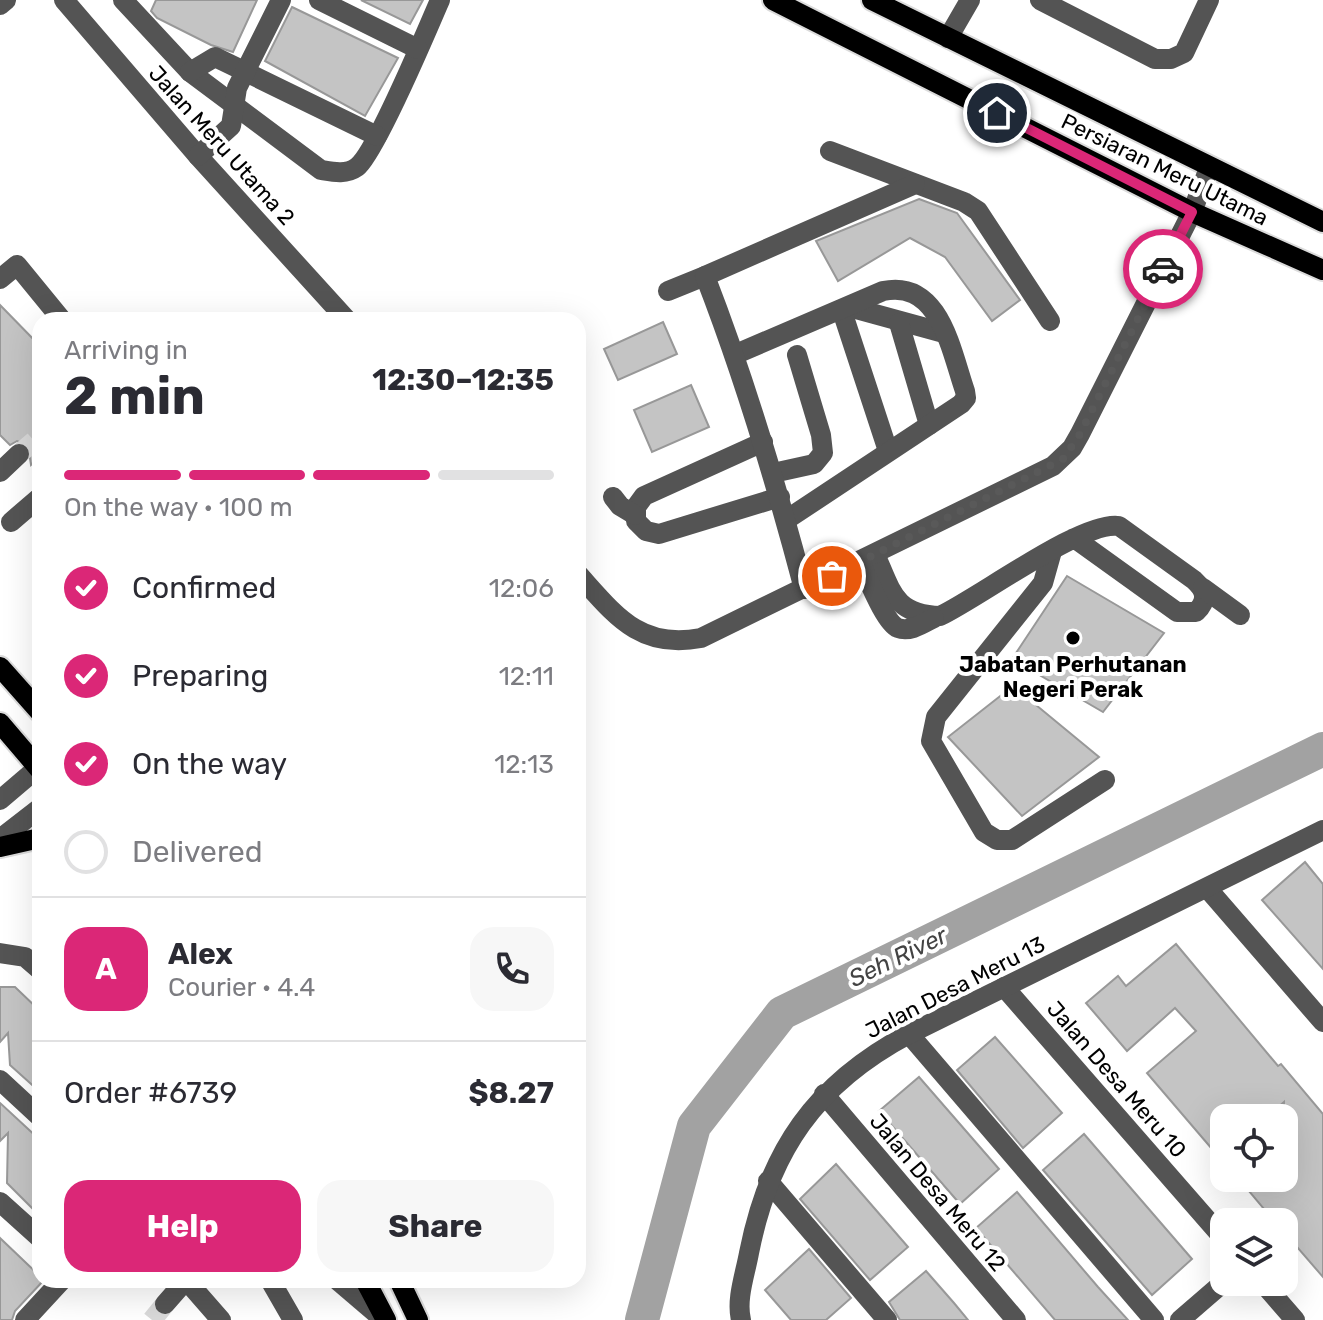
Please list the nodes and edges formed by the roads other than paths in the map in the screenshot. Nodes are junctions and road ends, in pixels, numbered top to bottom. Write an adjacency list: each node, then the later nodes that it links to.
1 (6, 0): 12 (street)
2 (64, 0): 20 (street, Jalan Meru Utama 2)
3 (123, 0): 15 (street)
4 (281, 0): 16 (street)
5 (319, 0): 14 (street)
6 (440, 0): 14 (street)
7 (773, 0): 23 (main road, Persiaran Meru Utama)
8 (872, 0): 13 (main road, Persiaran Meru Utama)
9 (970, 0): 13 (street)
10 (1040, 0): 11 (street)
11 (1209, 0)
12 (0, 5)
13 (948, 38): 21 (main road, Persiaran Meru Utama)
14 (418, 49): 18 (street)
15 (190, 72): 16 (street); 17 (street)
16 (245, 72): 17 (street); 18 (street)
17 (235, 105): 18 (street); 20 (street)
18 (377, 136)
19 (830, 151): 22 (street)
20 (198, 156): 31 (street, Jalan Meru Utama 2)
21 (1209, 168): 23 (street); 24 (main road, Persiaran Meru Utama)
22 (915, 184): 26 (street); 32 (street)
23 (1192, 212): 25 (main road, Persiaran Meru Utama); 51 (street)
24 (1323, 222)
25 (1323, 270)
26 (705, 276): 28 (street); 35 (street)
27 (0, 279): 30 (street)
28 (668, 291)
29 (846, 309): 33 (street); 34 (street); 35 (street); 39 (street)
30 (55, 312)
31 (340, 312)
32 (1050, 321)
33 (899, 323): 34 (street); 37 (street)
34 (944, 333): 37 (street)
35 (736, 354): 38 (street)
36 (797, 355): 42 (street)
37 (929, 425): 39 (street)
38 (763, 442): 42 (street); 46 (street)
39 (888, 451): 47 (street)
40 (19, 454): 41 (street)
41 (0, 472)
42 (773, 473): 44 (street)
43 (613, 497): 46 (street)
44 (780, 497): 46 (street); 47 (street)
45 (32, 504): 48 (street)
46 (635, 515)
47 (786, 520): 54 (street)
48 (11, 522)
49 (1074, 538): 50 (street); 53 (street); 53 (street)
50 (1052, 551): 51 (street); 61 (street)
51 (868, 558): 54 (street)
52 (586, 582): 54 (street)
53 (1203, 588): 55 (street)
54 (804, 589)
55 (1240, 615)
56 (0, 667): 57 (main road)
57 (32, 703)
58 (0, 723): 59 (main road)
59 (32, 760)
60 (32, 774): 62 (street)
61 (1105, 780)
62 (0, 800)
63 (32, 814): 64 (street)
64 (0, 839)
65 (32, 840): 67 (main road)
66 (1318, 840): 68 (street, Jalan Desa Meru 13)
67 (0, 847)
68 (1207, 888): 71 (street, Jalan Desa Meru 13); 72 (street)
69 (0, 953): 70 (street)
70 (32, 963)
71 (1004, 987): 73 (street, Jalan Desa Meru 13); 79 (street, Jalan Desa Meru 10)
72 (1323, 1022)
73 (909, 1034): 75 (street, Jalan Desa Meru 13); 99 (street)
74 (0, 1080): 76 (street)
75 (824, 1094): 77 (street, Jalan Desa Meru 13); 98 (street, Jalan Desa Meru 12)
76 (32, 1110)
77 (768, 1181): 96 (street, Jalan Desa Meru 13); 97 (street)
78 (0, 1202): 80 (street)
79 (1210, 1223)
80 (32, 1231)
81 (55, 1288): 92 (street)
82 (179, 1288): 90 (street)
83 (193, 1288): 93 (street)
84 (274, 1288): 91 (street)
85 (347, 1288): 94 (street)
86 (369, 1288): 94 (main road)
87 (403, 1288): 95 (main road)
88 (1210, 1294): 100 (street)
89 (1274, 1296): 101 (street)
90 (165, 1304)
91 (290, 1319)
92 (25, 1320)
93 (221, 1320)
94 (385, 1320)
95 (418, 1320)
96 (741, 1320)
97 (887, 1320)
98 (1016, 1320)
99 (1154, 1320)
100 (1180, 1320)
101 (1295, 1320)

